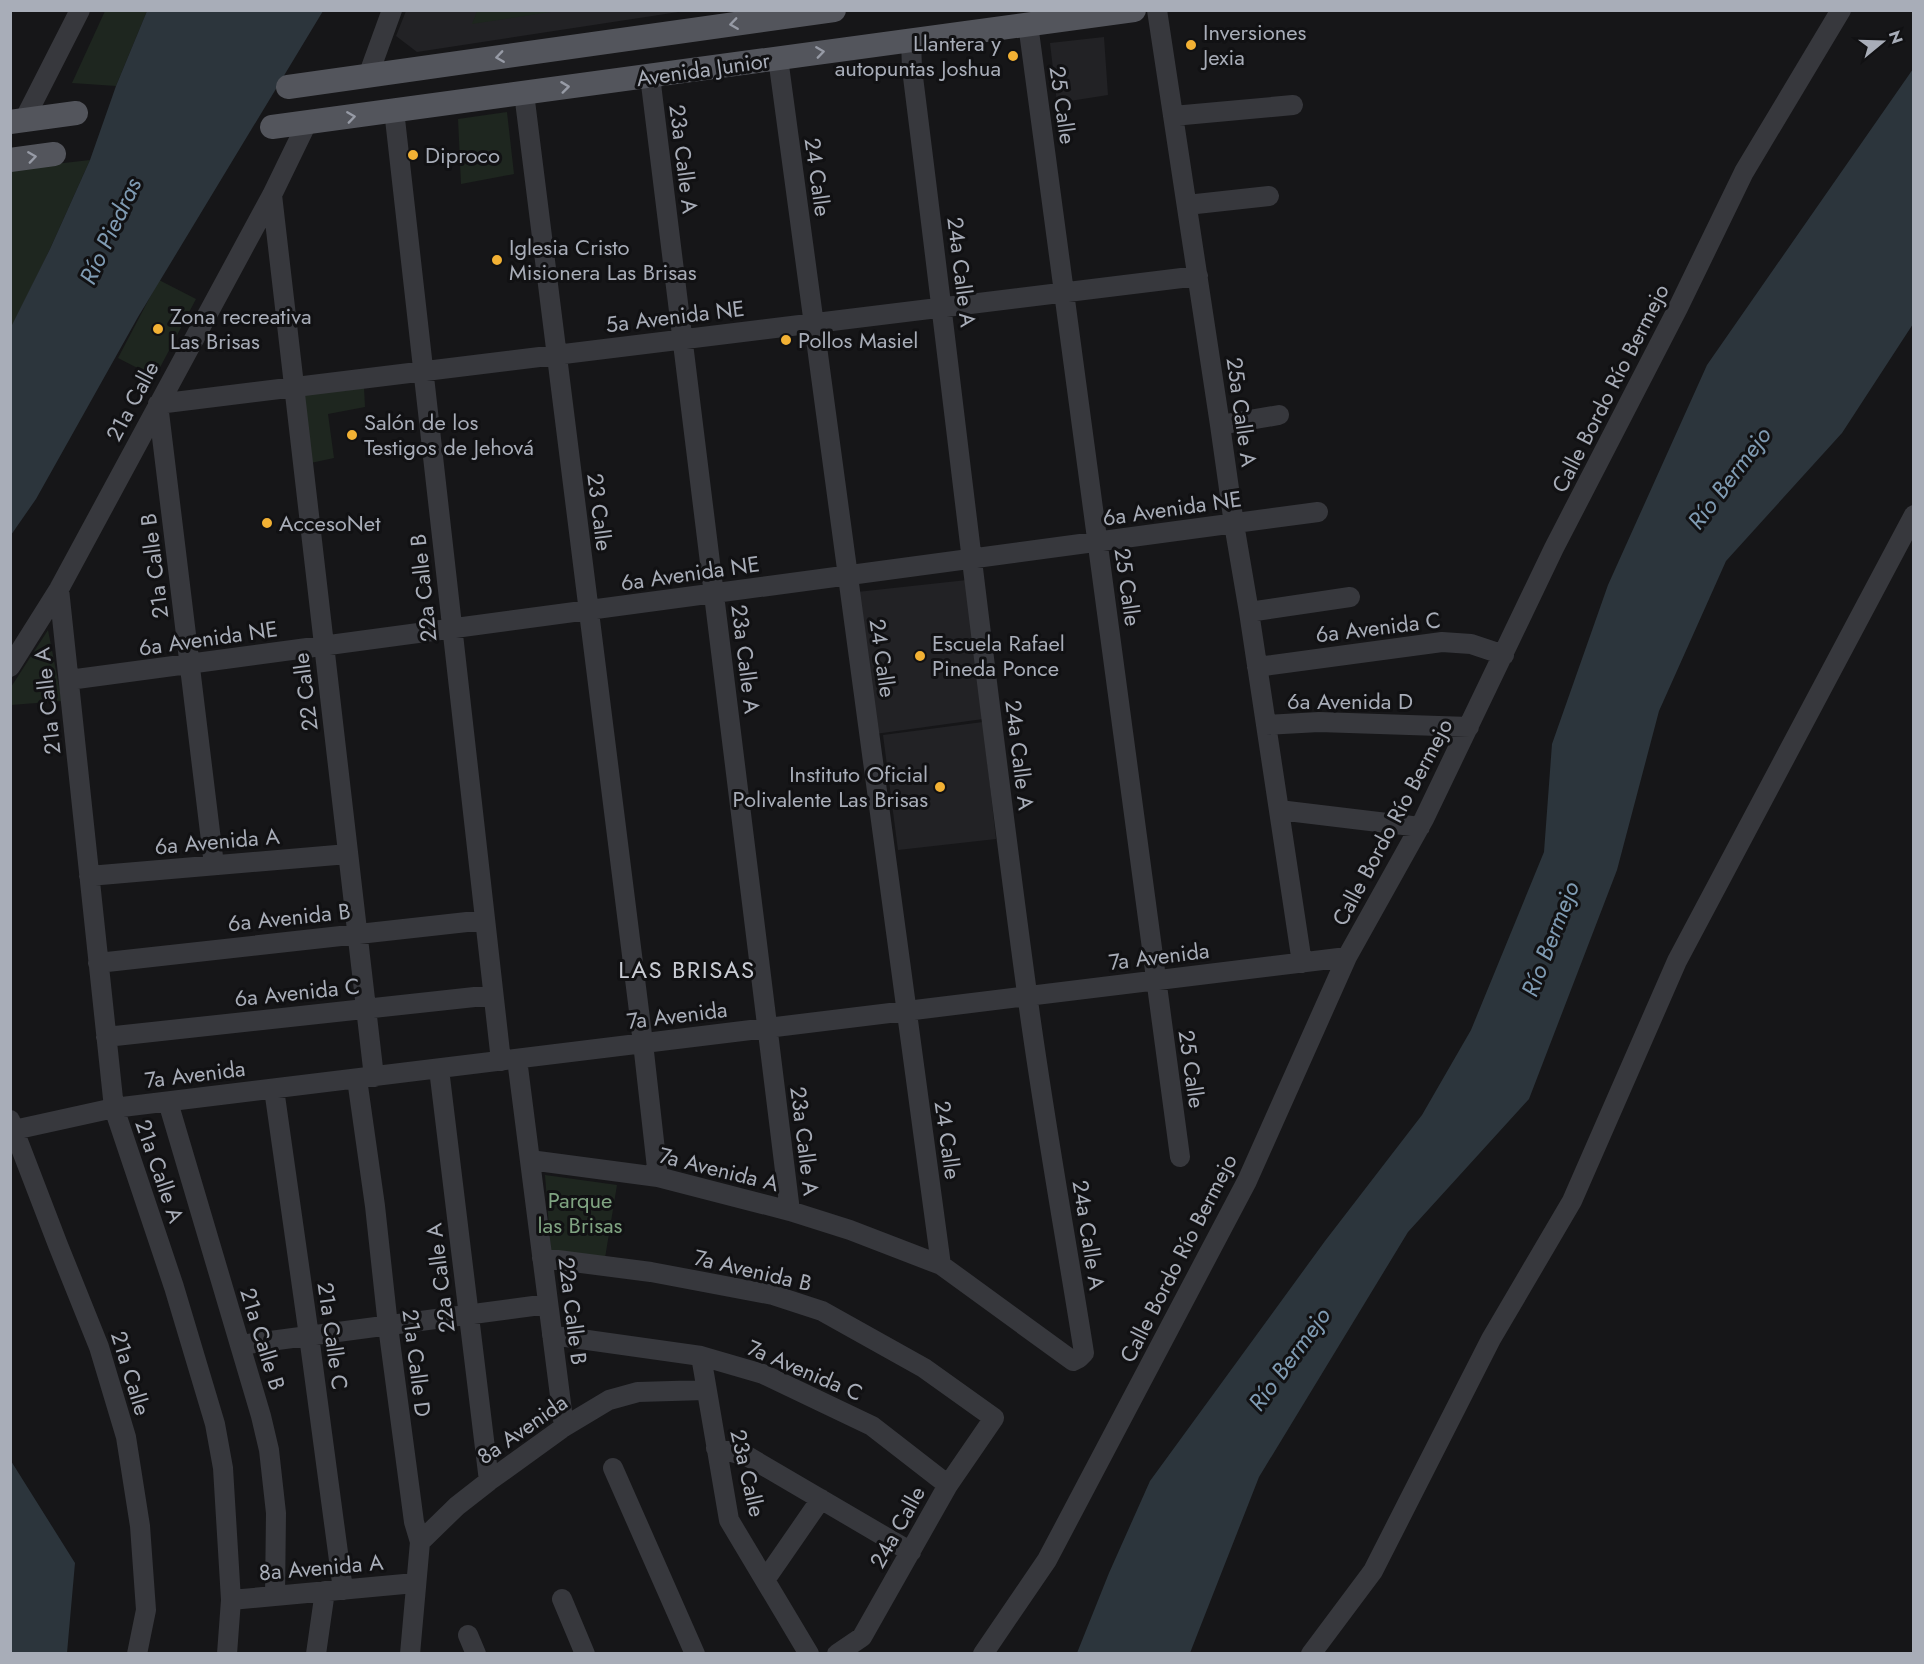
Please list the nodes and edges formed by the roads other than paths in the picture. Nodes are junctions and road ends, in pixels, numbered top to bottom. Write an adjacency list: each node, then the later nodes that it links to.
1 (80, 10): 18 (street)
2 (392, 10): 10 (street)
3 (834, 10): 10 (main road, Avenida Junior, one-way to 10)
4 (1134, 10): 7 (main road, Avenida Junior)
5 (1157, 10): 17 (street, 25a Calle A)
6 (1841, 10): 50 (street, Calle Bordo Río Bermejo)
7 (1028, 17): 8 (main road, Avenida Junior); 27 (street, 25 Calle)
8 (911, 40): 9 (main road, Avenida Junior, one-way to 8); 28 (street, 24a Calle A)
9 (778, 58): 11 (main road, Avenida Junior); 29 (street, 24 Calle)
10 (368, 76): 12 (main road, Avenida Junior)
11 (650, 76): 13 (main road, Avenida Junior, one-way to 11); 30 (street, 23a Calle A)
12 (288, 87)
13 (524, 93): 15 (main road, Avenida Junior); 31 (street, 23 Calle)
14 (1293, 105): 17 (street)
15 (394, 111): 19 (main road, Avenida Junior, one-way to 15); 32 (street, 22a Calle B)
16 (76, 113): 18 (main road)
17 (1173, 116): 25 (street, 25a Calle A)
18 (17, 121)
19 (307, 123): 20 (main road, Avenida Junior); 23 (street, 21a Calle)
20 (272, 127)
21 (54, 154): 22 (main road, one-way to 21)
22 (10, 160)
23 (272, 195): 33 (street, 22 Calle); 34 (street, 21a Calle)
24 (1269, 196): 25 (street)
25 (1187, 205): 26 (street, 25a Calle A)
26 (1198, 276): 27 (street, 5a Avenida NE); 36 (street, 25a Calle A)
27 (1064, 292): 28 (street, 5a Avenida NE); 40 (street, 25 Calle)
28 (942, 308): 29 (street, 5a Avenida NE); 41 (street, 24a Calle A)
29 (814, 323): 30 (street, 5a Avenida NE); 42 (street, 24 Calle)
30 (682, 339): 31 (street, 5a Avenida NE); 44 (street, 23a Calle A)
31 (556, 355): 32 (street, 5a Avenida NE); 46 (street, 23 Calle)
32 (423, 371): 33 (street, 5a Avenida NE); 48 (street, 22a Calle B)
33 (294, 387): 34 (street, 5a Avenida NE); 49 (street, 22 Calle)
34 (158, 404): 43 (street, 21a Calle); 51 (street, 21a Calle B)
35 (1279, 415): 36 (street)
36 (1220, 424): 39 (street, 25a Calle A)
37 (1318, 512): 39 (street, 6a Avenida NE)
38 (1914, 515): 123 (street)
39 (1234, 524): 40 (street, 6a Avenida NE); 47 (street, 25a Calle A)
40 (1097, 542): 41 (street, 6a Avenida NE); 67 (street, 25 Calle)
41 (971, 559): 42 (street, 6a Avenida NE); 69 (street, 24a Calle A)
42 (848, 576): 44 (street, 6a Avenida NE); 71 (street, 24 Calle)
43 (59, 589): 52 (street, 21a Calle); 54 (street, 21a Calle A)
44 (714, 594): 46 (street, 6a Avenida NE); 72 (street, 23a Calle A)
45 (1350, 597): 47 (street)
46 (589, 610): 48 (street, 6a Avenida NE); 74 (street, 23 Calle)
47 (1249, 612): 53 (street, 25a Calle A)
48 (452, 629): 49 (street, 6a Avenida NE); 62 (street, 22a Calle B)
49 (324, 646): 51 (street, 6a Avenida NE); 59 (street, 22 Calle)
50 (1503, 655): 53 (street, 6a Avenida C); 56 (street, Calle Bordo Río Bermejo)
51 (190, 664): 54 (street, 6a Avenida NE); 60 (street, 21a Calle B)
52 (10, 667)
53 (1257, 667): 55 (street, 25a Calle A)
54 (69, 681): 61 (street, 21a Calle A)
55 (1266, 725): 56 (street, 6a Avenida D); 57 (street, 25a Calle A)
56 (1469, 727): 58 (street, Calle Bordo Río Bermejo)
57 (1279, 810): 58 (street); 66 (street, 25a Calle A)
58 (1420, 827): 64 (street, Calle Bordo Río Bermejo)
59 (348, 854): 60 (street, 6a Avenida A); 63 (street, 22 Calle)
60 (214, 865): 61 (street, 6a Avenida A)
61 (89, 876): 65 (street, 21a Calle A)
62 (485, 920): 63 (street, 6a Avenida B); 68 (street, 22a Calle B)
63 (358, 933): 65 (street, 6a Avenida B); 70 (street, 22 Calle)
64 (1347, 957): 66 (street, 7a Avenida); 122 (street, Calle Bordo Río Bermejo)
65 (98, 963): 73 (street, 21a Calle A)
66 (1302, 963): 67 (street, 7a Avenida)
67 (1156, 980): 69 (street, 7a Avenida); 82 (street, 25 Calle)
68 (493, 995): 70 (street, 6a Avenida C); 75 (street, 22a Calle B)
69 (1027, 996): 71 (street, 7a Avenida); 95 (street, 24a Calle A)
70 (366, 1009): 73 (street, 6a Avenida C); 77 (street, 22 Calle)
71 (907, 1011): 72 (street, 7a Avenida); 87 (street, 24 Calle)
72 (767, 1028): 74 (street, 7a Avenida); 85 (street, 23a Calle A)
73 (106, 1037): 80 (street, 21a Calle A)
74 (643, 1043): 75 (street, 7a Avenida); 84 (street, 23 Calle)
75 (509, 1060): 76 (street, 7a Avenida); 83 (street, 22a Calle B)
76 (439, 1069): 77 (street, 7a Avenida); 89 (street, 22a Calle A)
77 (366, 1078): 78 (street, 7a Avenida); 90 (street, 21a Calle D)
78 (274, 1089): 79 (street, 7a Avenida); 92 (street, 21a Calle C)
79 (168, 1102): 80 (street, 7a Avenida); 93 (street, 21a Calle B)
80 (114, 1108): 81 (street, 7a Avenida); 111 (street, 21a Calle A)
81 (12, 1125): 113 (street, 21a Calle)
82 (1179, 1157)
83 (530, 1160): 84 (street, 7a Avenida A); 86 (street, 22a Calle B)
84 (658, 1177): 85 (street, 7a Avenida A)
85 (790, 1211): 87 (street, 7a Avenida A)
86 (542, 1258): 88 (street, 22a Calle B); 97 (street, 7a Avenida B)
87 (941, 1265): 95 (street, 7a Avenida A)
88 (548, 1305): 89 (street); 91 (street, 22a Calle B)
89 (468, 1315): 90 (street); 101 (street, 22a Calle A)
90 (388, 1326): 92 (street); 104 (street, 21a Calle D)
91 (552, 1335): 94 (street, 7a Avenida C); 98 (street, 22a Calle B)
92 (309, 1336): 93 (street); 108 (street, 21a Calle C)
93 (240, 1345): 109 (street, 21a Calle B)
94 (701, 1356): 96 (street, 23a Calle); 102 (street, 7a Avenida C)
95 (1073, 1361)
96 (705, 1390): 98 (street, 8a Avenida); 99 (street, 23a Calle)
97 (994, 1418): 102 (street, 24a Calle)
98 (564, 1427): 101 (street, 8a Avenida)
99 (716, 1448): 103 (street); 106 (street, 23a Calle)
100 (613, 1468): 119 (street)
101 (489, 1481): 104 (street, 8a Avenida)
102 (948, 1485): 105 (street, 24a Calle)
103 (821, 1499): 105 (street); 106 (street)
104 (420, 1542): 107 (street, 21a Calle D)
105 (911, 1552): 121 (street, 24a Calle)
106 (765, 1580): 120 (street, 23a Calle)
107 (415, 1583): 108 (street, 8a Avenida A); 116 (street, 21a Calle D)
108 (334, 1591): 109 (street, 8a Avenida A); 115 (street, 21a Calle C)
109 (275, 1596): 111 (street, 8a Avenida A)
110 (562, 1599): 118 (street)
111 (231, 1600): 114 (street, 21a Calle A)
112 (468, 1635): 117 (street)
113 (137, 1653)
114 (227, 1653)
115 (315, 1653)
116 (410, 1653)
117 (476, 1653)
118 (585, 1653)
119 (695, 1653)
120 (809, 1653)
121 (837, 1653)
122 (983, 1653)
123 (1311, 1653)

